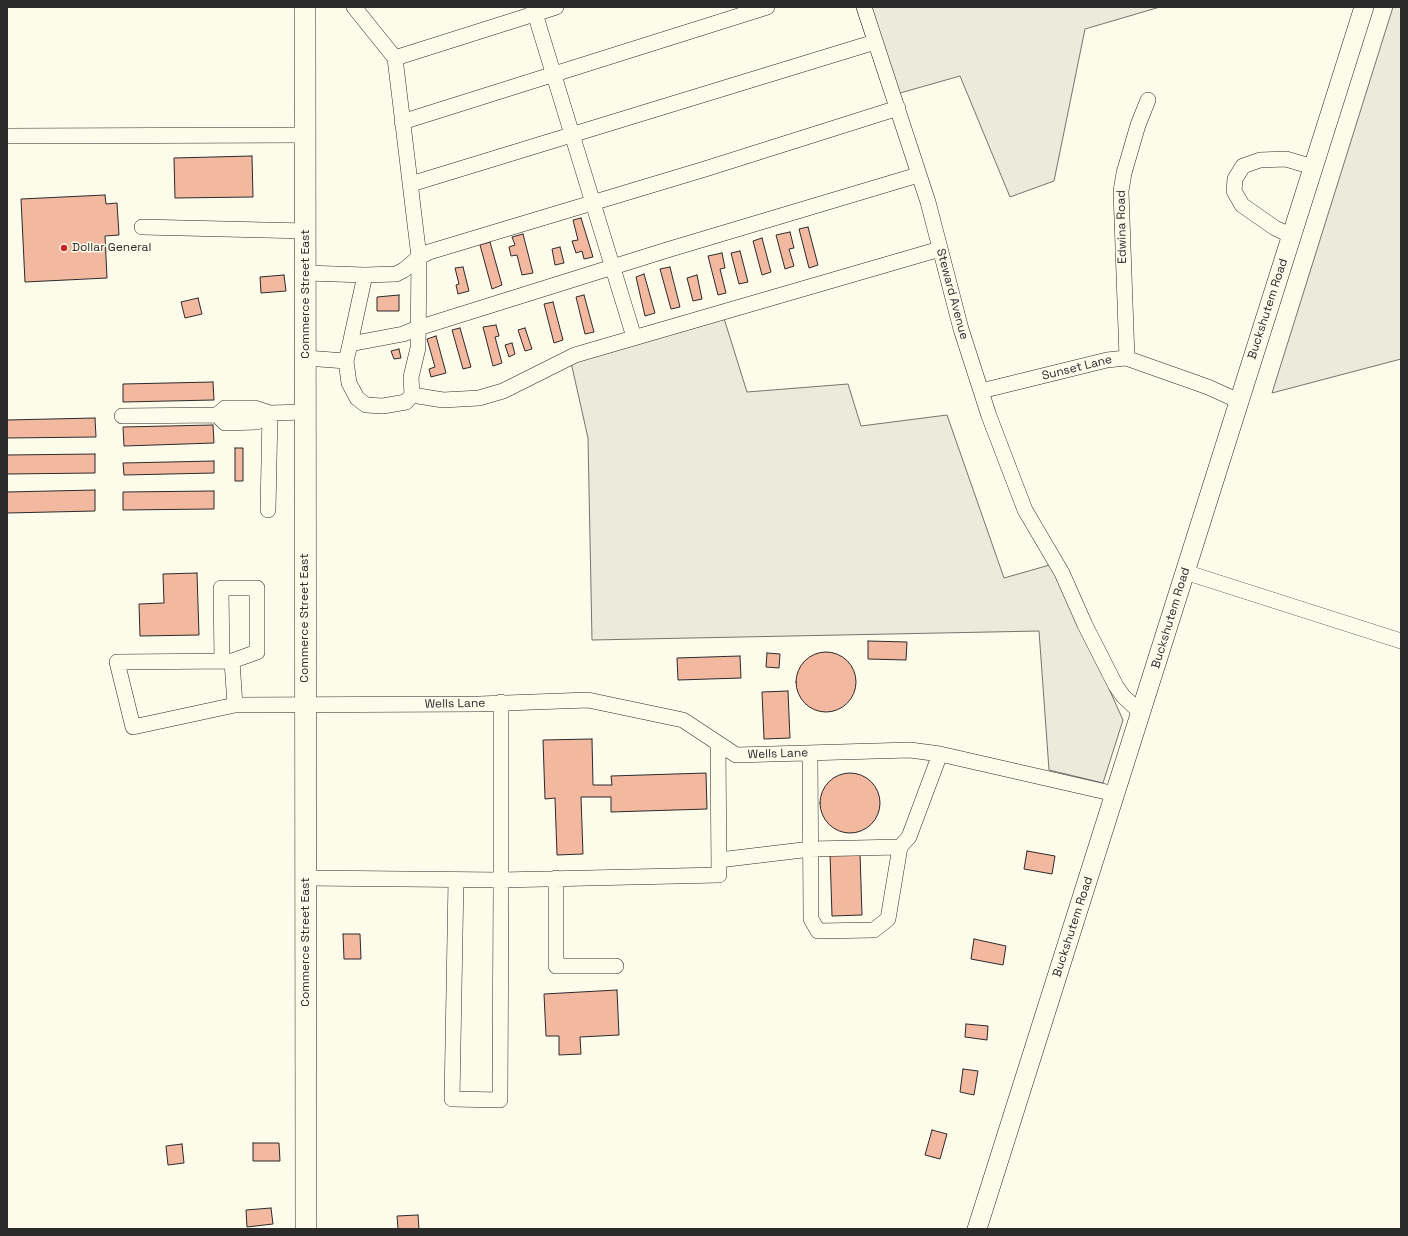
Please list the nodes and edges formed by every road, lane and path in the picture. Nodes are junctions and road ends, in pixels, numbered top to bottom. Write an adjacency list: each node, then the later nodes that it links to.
1 (305, 7): 14 (highway, Commerce Street East)
2 (356, 7): 9 (street)
3 (556, 7): 7 (street)
4 (767, 7): 10 (street)
5 (864, 7): 8 (street, Steward Avenue)
6 (1364, 7): 17 (main road, Buckshutem Road)
7 (534, 10): 9 (street); 10 (street)
8 (875, 42): 12 (street, Steward Avenue); 15 (street)
9 (395, 58): 13 (street)
10 (552, 73): 13 (street); 15 (street)
11 (1148, 100): 33 (street, Edwina Road)
12 (898, 108): 18 (street, Steward Avenue); 20 (street)
13 (402, 122): 19 (street)
14 (306, 135): 16 (street); 22 (highway, Commerce Street East)
15 (573, 135): 19 (street); 20 (street)
16 (7, 136)
17 (1313, 167): 23 (main road, Buckshutem Road); 23 (street)
18 (918, 175): 24 (street, Steward Avenue); 26 (street)
19 (411, 184): 25 (street)
20 (594, 201): 25 (street); 26 (street)
21 (142, 227): 22 (street)
22 (306, 231): 27 (highway, Commerce Street East)
23 (1292, 236): 37 (main road, Buckshutem Road)
24 (940, 249): 30 (street); 35 (street, Steward Avenue)
25 (419, 257): 28 (street); 29 (street)
26 (614, 267): 29 (street); 30 (street)
27 (306, 273): 28 (street); 32 (highway, Commerce Street East)
28 (365, 275): 31 (street)
29 (418, 328): 31 (street); 36 (street)
30 (634, 337): 36 (street)
31 (350, 344): 34 (street)
32 (306, 358): 34 (street); 39 (highway, Commerce Street East)
33 (1127, 358): 35 (street, Sunset Lane); 37 (street, Sunset Lane)
34 (346, 361): 36 (street)
35 (981, 390): 48 (street, Steward Avenue)
36 (412, 394)
37 (1239, 401): 42 (main road, Buckshutem Road)
38 (270, 412): 39 (street); 40 (street); 41 (street)
39 (305, 412): 46 (highway, Commerce Street East)
40 (122, 416)
41 (268, 510)
42 (1186, 572): 43 (street); 48 (main road, Buckshutem Road)
43 (1401, 641)
44 (227, 661): 44 (street); 47 (street); 47 (street, Wells Lane)
45 (501, 702): 46 (street, Wells Lane); 49 (street, Wells Lane); 59 (street)
46 (305, 704): 47 (street, Wells Lane); 56 (highway, Commerce Street East)
47 (236, 705)
48 (1141, 713): 52 (main road, Buckshutem Road)
49 (718, 743): 50 (street, Wells Lane); 55 (street)
50 (810, 753): 51 (street, Wells Lane); 54 (street)
51 (940, 754): 52 (street, Wells Lane); 53 (street)
52 (1115, 794): 62 (main road, Buckshutem Road)
53 (900, 847): 54 (street); 54 (street)
54 (812, 849): 55 (street)
55 (719, 860): 57 (street)
56 (306, 878): 58 (street); 61 (highway, Commerce Street East)
57 (556, 878): 59 (street); 60 (street)
58 (456, 880): 59 (street); 59 (street)
59 (501, 880)
60 (616, 966)
61 (306, 1229)
62 (977, 1229)

